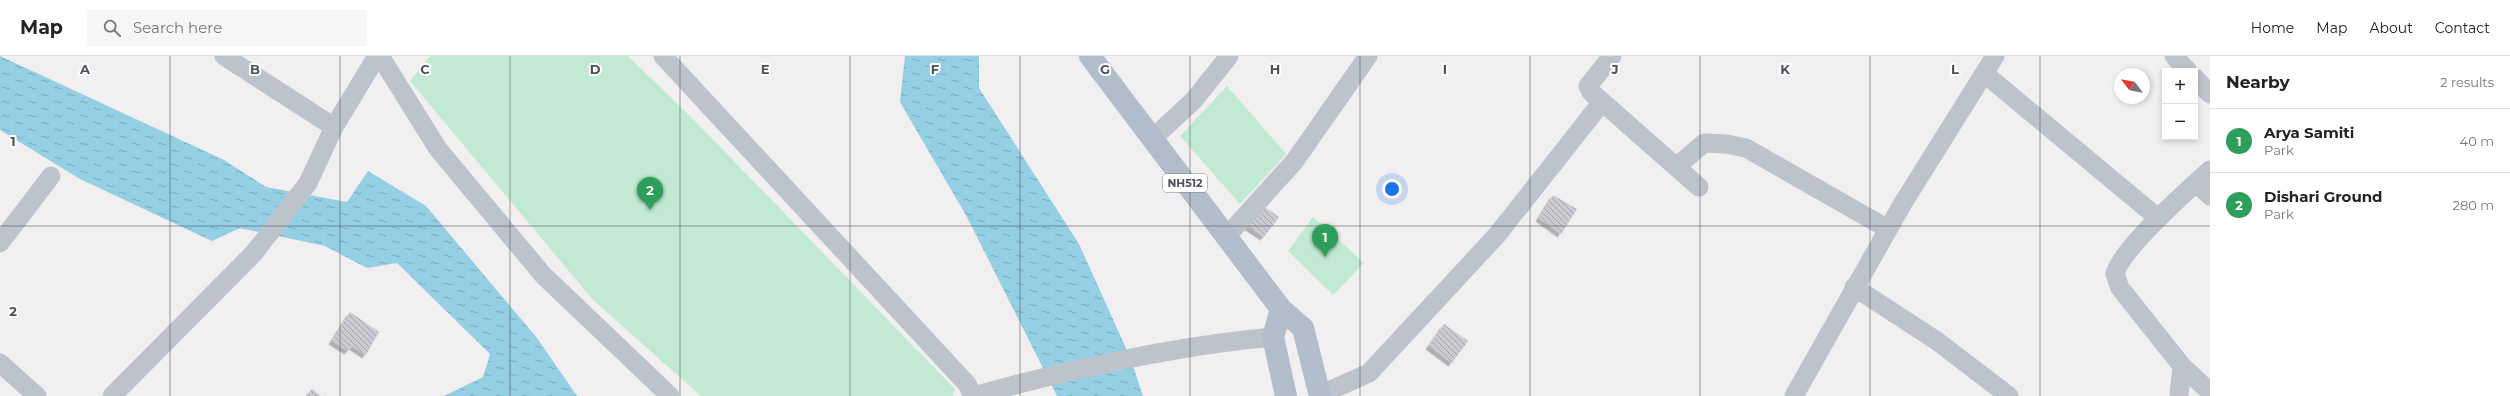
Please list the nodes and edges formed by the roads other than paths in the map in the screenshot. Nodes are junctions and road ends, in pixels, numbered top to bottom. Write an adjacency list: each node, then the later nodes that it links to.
1 (224, 56): 16 (street)
2 (377, 56): 16 (street)
3 (380, 56): 36 (street)
4 (663, 56): 37 (street)
5 (1090, 56): 17 (main road, NH512)
6 (1229, 56): 17 (street)
7 (1368, 56): 26 (street)
8 (1612, 56): 15 (street)
9 (1995, 56): 12 (street)
10 (2174, 56): 11 (street)
11 (2185, 68)
12 (1985, 74): 24 (street); 25 (street)
13 (2198, 81): 14 (street)
14 (2210, 94)
15 (1602, 102): 18 (street); 39 (street)
16 (334, 127): 35 (street)
17 (1152, 139): 26 (main road, NH512)
18 (1676, 166): 22 (street); 25 (street)
19 (2210, 170): 21 (street)
20 (51, 176): 27 (street)
21 (2196, 183): 23 (street); 24 (street)
22 (1699, 187)
23 (2210, 196)
24 (2158, 218): 32 (street)
25 (1888, 229): 28 (street)
26 (1226, 237): 29 (main road, NH512)
27 (0, 243)
28 (1854, 287): 40 (street); 41 (street)
29 (1281, 309): 30 (main road); 39 (main road, NH512)
30 (1273, 337): 37 (street); 38 (main road)
31 (0, 363): 34 (street)
32 (2182, 366): 33 (street); 42 (street)
33 (2210, 392)
34 (37, 396)
35 (112, 396)
36 (670, 396)
37 (974, 396)
38 (1286, 396)
39 (1320, 396)
40 (1794, 396)
41 (2009, 396)
42 (2179, 396)

